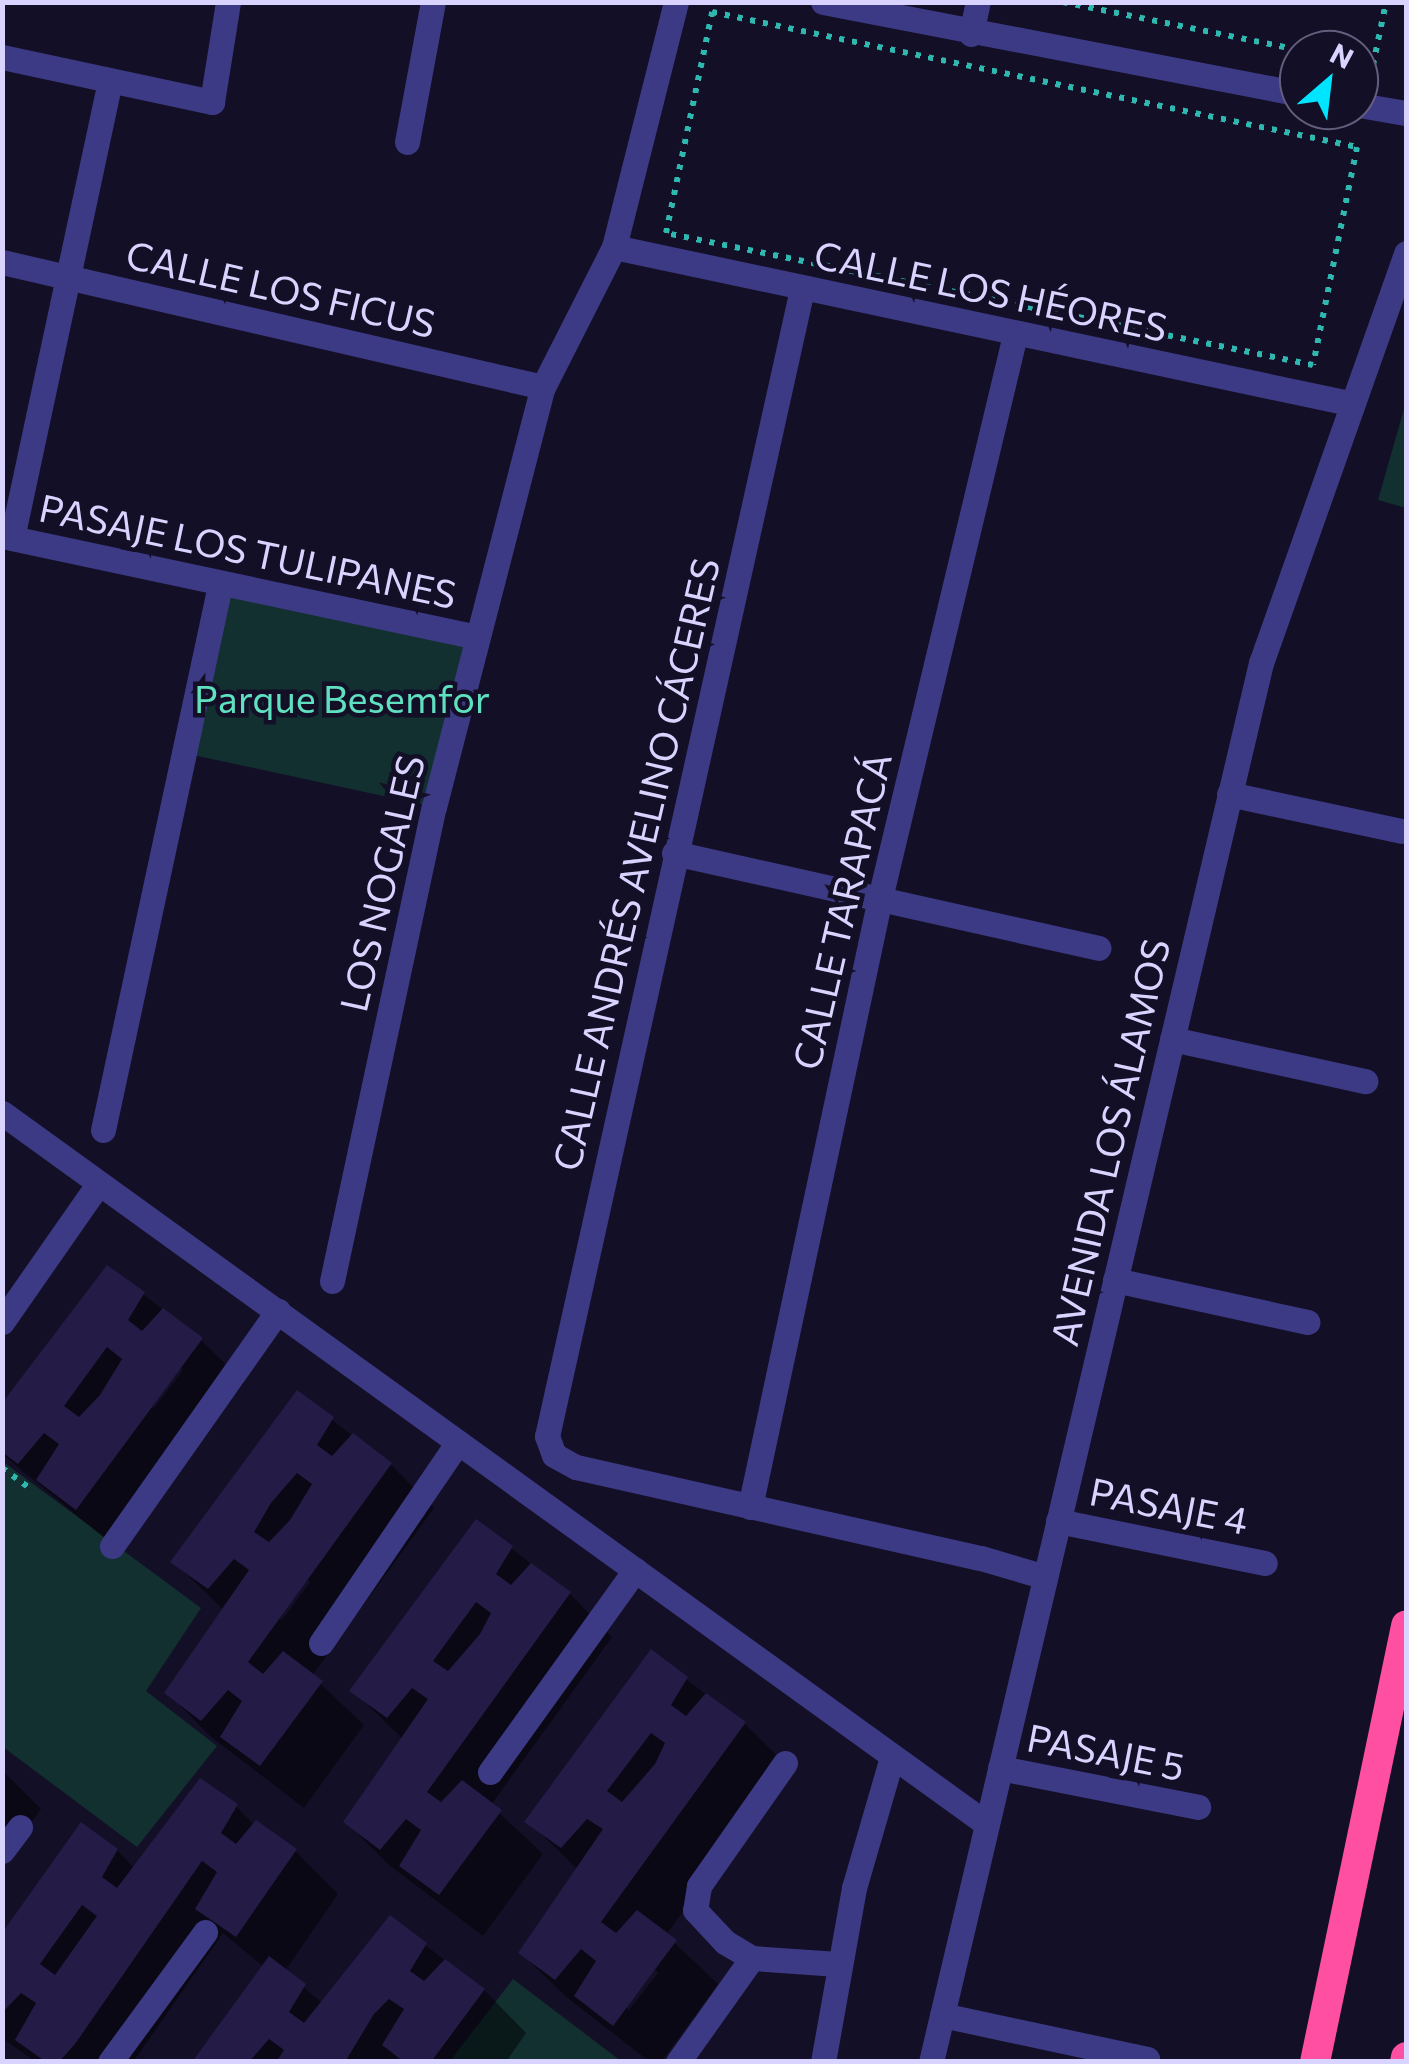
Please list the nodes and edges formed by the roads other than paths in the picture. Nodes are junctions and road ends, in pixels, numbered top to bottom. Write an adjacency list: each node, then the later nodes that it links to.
1 (228, 2): 8 (street)
2 (433, 2): 12 (street)
3 (676, 2): 13 (street, LOS NOGALES)
4 (823, 2): 6 (street)
5 (978, 2): 6 (street)
6 (971, 34): 9 (street)
7 (2, 57): 8 (street)
8 (110, 82): 16 (street)
9 (1279, 90)
10 (1379, 106): 11 (street)
11 (1405, 108)
12 (407, 142)
13 (614, 248): 17 (street, CALLE LOS HÉORES); 19 (street, LOS NOGALES)
14 (1406, 253): 20 (street, AVENIDA LOS ÁLAMOS)
15 (2, 262): 16 (street, CALLE LOS FICUS)
16 (68, 276): 19 (street, CALLE LOS FICUS); 21 (street)
17 (802, 289): 18 (street, CALLE LOS HÉORES); 26 (street, CALLE ANDRÉS AVELINO CÁCERES)
18 (1015, 335): 20 (street, CALLE LOS HÉORES); 27 (street, CALLE TARAPACÁ)
19 (543, 388): 23 (street, LOS NOGALES)
20 (1353, 404): 24 (street, AVENIDA LOS ÁLAMOS)
21 (7, 537): 22 (street, PASAJE LOS TULIPANES)
22 (220, 585): 23 (street, PASAJE LOS TULIPANES); 32 (street)
23 (477, 638): 35 (street, LOS NOGALES)
24 (1229, 794): 25 (street); 29 (street, AVENIDA LOS ÁLAMOS)
25 (1401, 831)
26 (674, 854): 27 (street); 40 (street, CALLE ANDRÉS AVELINO CÁCERES)
27 (880, 898): 28 (street); 40 (street, CALLE TARAPACÁ)
28 (1098, 948)
29 (1172, 1039): 30 (street); 34 (street, AVENIDA LOS ÁLAMOS)
30 (1365, 1081)
31 (2, 1113): 33 (street)
32 (103, 1130)
33 (99, 1182): 36 (street); 37 (street)
34 (1114, 1280): 38 (street); 41 (street, AVENIDA LOS ÁLAMOS)
35 (332, 1281)
36 (278, 1311): 39 (street); 42 (street)
37 (2, 1322)
38 (1308, 1322)
39 (458, 1442): 44 (street); 47 (street)
40 (750, 1507): 45 (street)
41 (1058, 1522): 43 (street, PASAJE 4); 45 (street, AVENIDA LOS ÁLAMOS)
42 (112, 1546)
43 (1265, 1563)
44 (635, 1570): 48 (street); 51 (street)
45 (1045, 1577): 50 (street, AVENIDA LOS ÁLAMOS)
46 (1406, 1625): 65 (highway)
47 (321, 1643)
48 (892, 1757): 53 (street); 58 (street)
49 (785, 1763): 57 (street)
50 (1000, 1768): 52 (street, PASAJE 5); 53 (street, AVENIDA LOS ÁLAMOS)
51 (490, 1772)
52 (1198, 1807)
53 (984, 1822): 59 (street, AVENIDA LOS ÁLAMOS)
54 (20, 1827): 55 (street)
55 (2, 1851)
56 (204, 1932): 61 (street)
57 (752, 1958): 58 (street); 62 (street)
58 (838, 1964): 63 (street)
59 (942, 2015): 60 (street); 64 (street, AVENIDA LOS ÁLAMOS)
60 (1147, 2059)
61 (110, 2062)
62 (678, 2062)
63 (823, 2062)
64 (931, 2062)
65 (1315, 2062)

